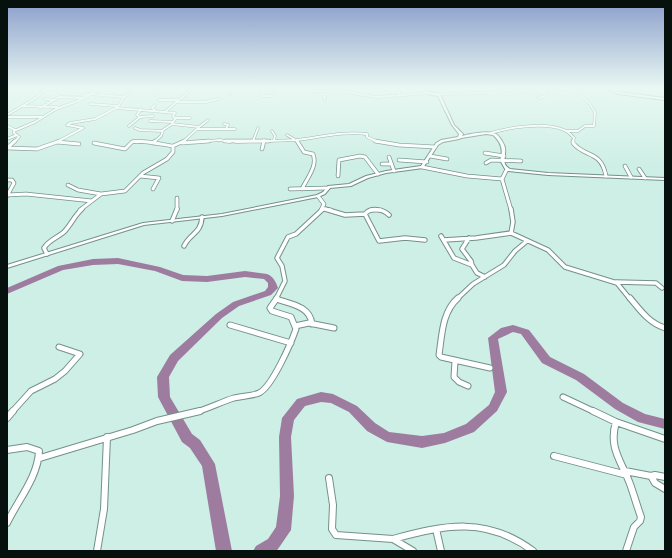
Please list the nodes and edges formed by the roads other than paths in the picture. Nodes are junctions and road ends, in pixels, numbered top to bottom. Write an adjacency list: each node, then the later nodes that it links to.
1 (48, 114): 9 (street)
2 (104, 114): 37 (street)
3 (138, 114): 10 (street)
4 (173, 114): 11 (street)
5 (448, 114): 31 (street)
6 (595, 114): 27 (street)
7 (7, 116): 9 (street)
8 (153, 116): 10 (street)
9 (43, 117): 24 (street)
10 (140, 117): 18 (street)
11 (175, 118): 12 (street); 15 (street)
12 (190, 118)
13 (208, 120): 20 (street)
14 (150, 122): 15 (street)
15 (173, 123): 20 (street); 25 (street)
16 (224, 124): 22 (street)
17 (7, 126): 24 (street)
18 (129, 126)
19 (134, 128): 25 (street)
20 (198, 128): 22 (street); 40 (street)
21 (258, 128): 36 (street)
22 (226, 129): 23 (street)
23 (235, 129)
24 (16, 130): 30 (street)
25 (163, 131): 39 (street)
26 (272, 131): 34 (street)
27 (566, 131): 28 (street); 67 (street)
28 (491, 133): 31 (street); 51 (street)
29 (287, 135): 35 (street)
30 (16, 136): 32 (street); 45 (street)
31 (460, 137): 44 (street)
32 (8, 138)
33 (264, 140): 34 (street); 36 (street); 47 (street)
34 (274, 140): 35 (street)
35 (296, 140): 42 (street); 77 (street)
36 (252, 141): 40 (street)
37 (57, 142): 41 (street); 45 (street)
38 (94, 143): 39 (street)
39 (153, 143): 43 (street)
40 (182, 143): 43 (street)
41 (79, 144)
42 (393, 144): 44 (street); 46 (street)
43 (174, 146): 65 (street)
44 (435, 147): 49 (street)
45 (7, 148)
46 (390, 148)
47 (262, 149)
48 (485, 153): 51 (street)
49 (430, 156): 52 (street); 55 (street)
50 (389, 157): 58 (street)
51 (503, 158): 54 (street); 56 (street); 61 (street)
52 (447, 159)
53 (399, 160): 55 (street)
54 (520, 161)
55 (427, 162): 60 (street)
56 (486, 163)
57 (382, 164): 58 (street)
58 (391, 164): 63 (street)
59 (625, 166): 68 (street)
60 (422, 167): 63 (street); 70 (street)
61 (508, 169): 67 (street); 70 (street)
62 (639, 169): 69 (street)
63 (394, 170): 64 (street)
64 (378, 174): 66 (street); 74 (street)
65 (140, 176): 75 (street); 78 (street)
66 (338, 176)
67 (606, 176): 68 (street)
68 (632, 178): 69 (street)
69 (645, 178): 71 (street)
70 (502, 179): 88 (street)
71 (665, 179)
72 (7, 180): 79 (street)
73 (68, 185): 78 (street)
74 (328, 188): 77 (street); 80 (street)
75 (153, 189)
76 (290, 189): 77 (street)
77 (302, 189)
78 (101, 194): 82 (street)
79 (8, 196): 82 (street)
80 (318, 196): 83 (street); 86 (street)
81 (177, 198): 87 (street)
82 (92, 201): 93 (street)
83 (323, 209): 84 (street); 99 (street)
84 (365, 214): 85 (street); 90 (street)
85 (389, 215)
86 (202, 218): 87 (street); 92 (street)
87 (172, 221): 93 (street)
88 (511, 233): 89 (street); 91 (street)
89 (468, 238): 94 (street); 94 (street)
90 (425, 240)
91 (527, 241): 96 (street); 97 (street)
92 (184, 246)
93 (47, 254): 95 (street)
94 (472, 266): 96 (street)
95 (7, 267)
96 (485, 277): 107 (street)
97 (615, 282): 98 (street); 104 (street)
98 (662, 288)
99 (276, 299): 100 (street); 102 (street)
100 (312, 324): 102 (street); 103 (street)
101 (230, 325): 105 (street)
102 (295, 326): 105 (street)
103 (334, 328)
104 (665, 328)
105 (291, 343): 113 (street)
106 (59, 347): 111 (street)
107 (456, 361): 108 (street); 109 (street)
108 (490, 368)
109 (468, 386)
110 (563, 397): 112 (street)
111 (7, 418)
112 (616, 422): 114 (street); 118 (street)
113 (108, 437): 117 (street); 126 (street)
114 (665, 439)
115 (7, 450): 117 (street)
116 (554, 456): 118 (street)
117 (40, 458): 123 (street)
118 (626, 473): 119 (street); 130 (street)
119 (651, 476): 120 (street); 122 (street)
120 (665, 477)
121 (329, 478): 125 (street)
122 (665, 489)
123 (7, 523)
124 (436, 529): 125 (street); 128 (street); 129 (street)
125 (393, 539): 127 (street)
126 (97, 551)
127 (413, 551)
128 (441, 551)
129 (533, 551)
130 (626, 551)

